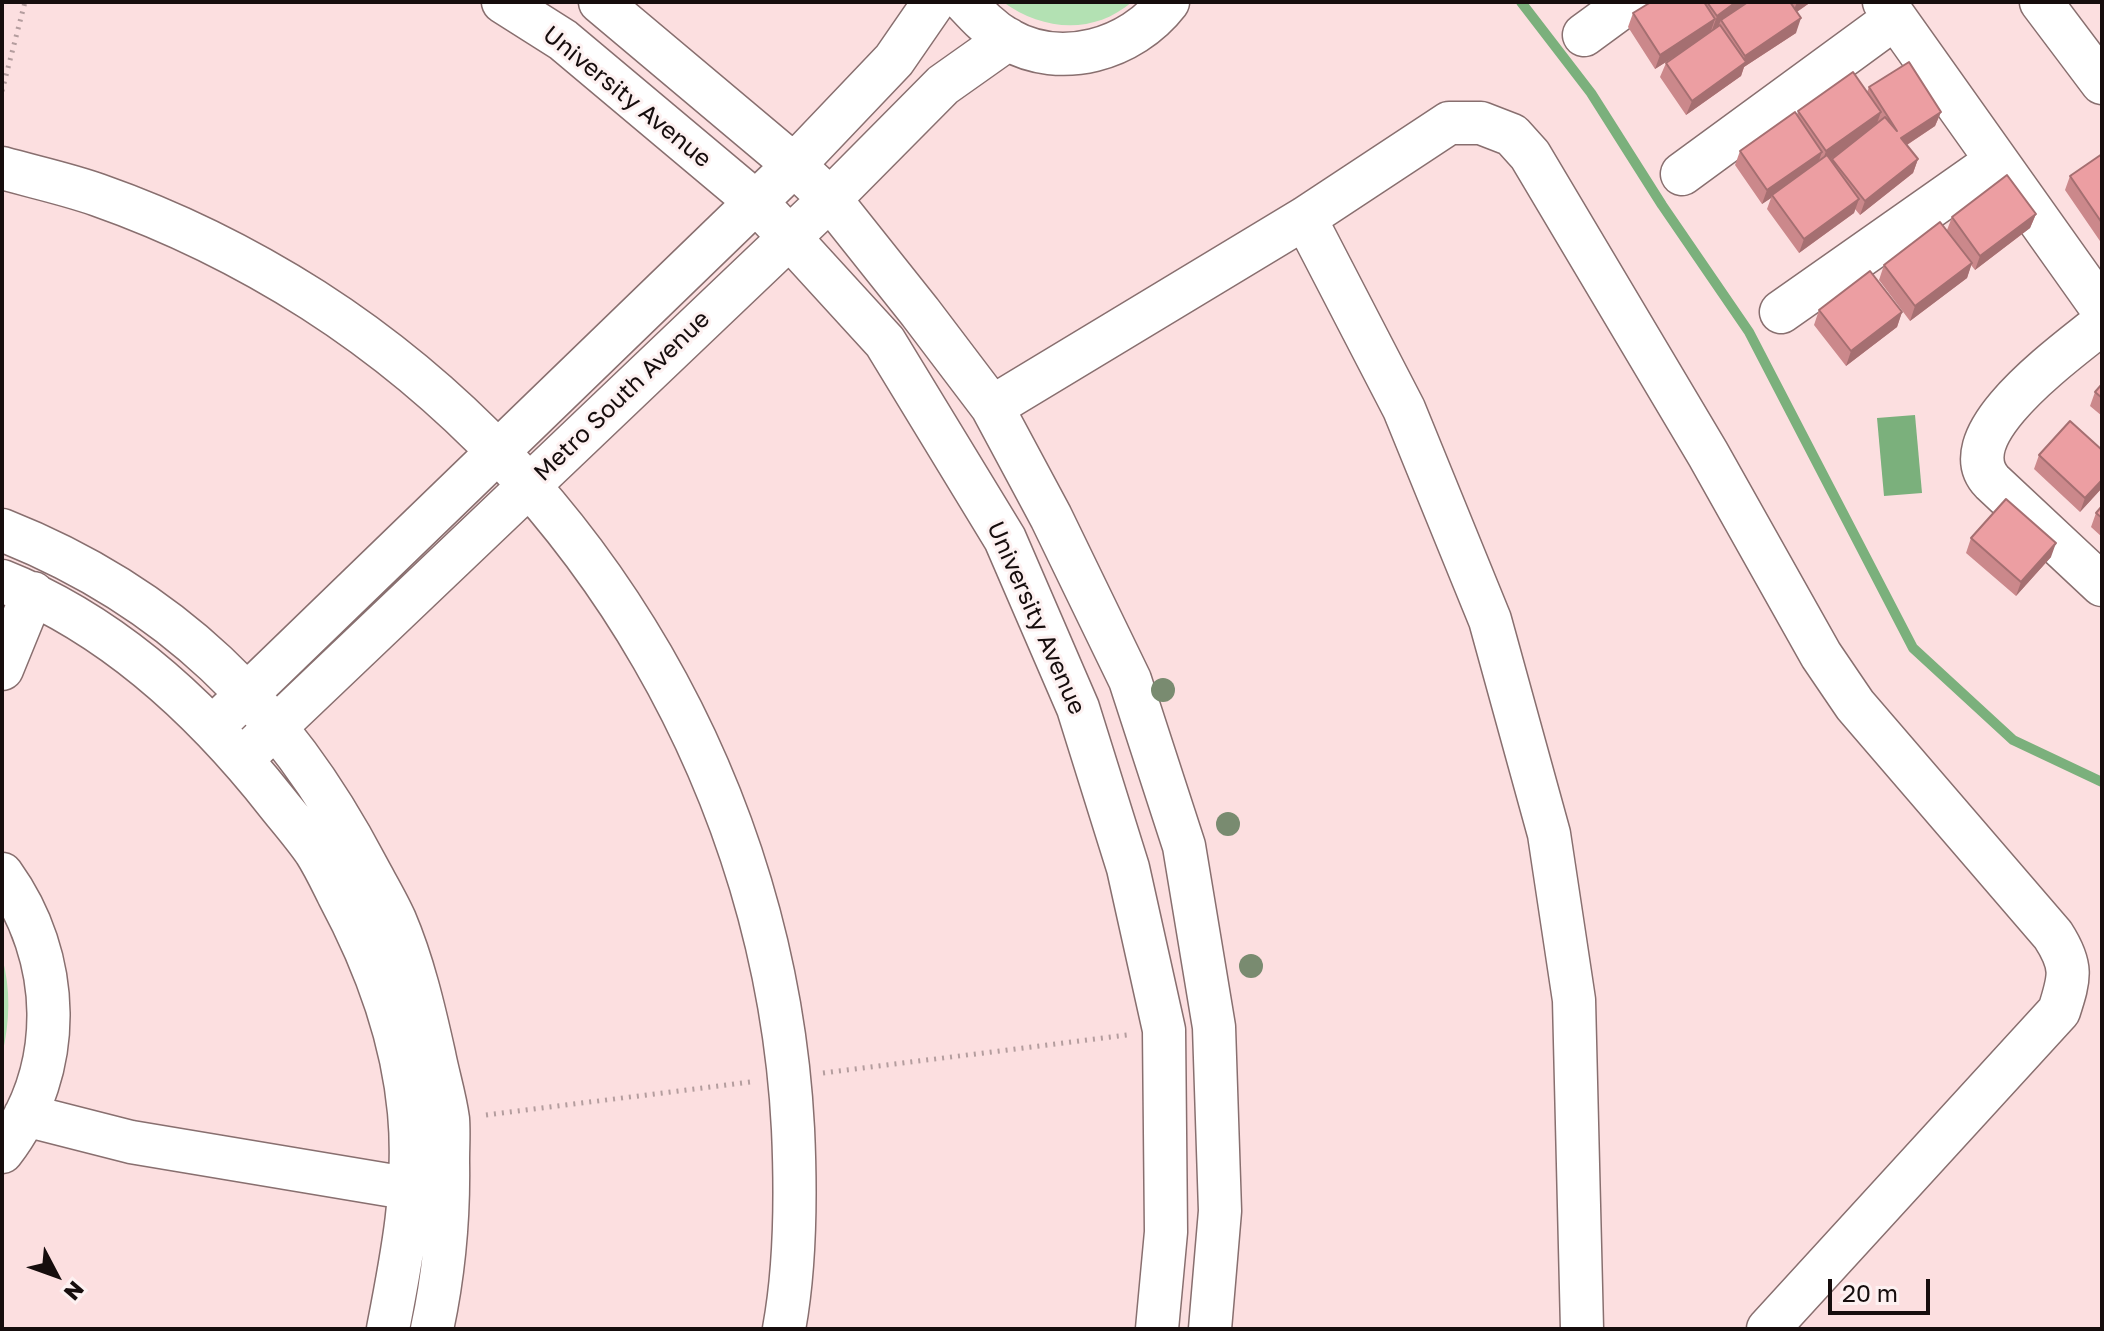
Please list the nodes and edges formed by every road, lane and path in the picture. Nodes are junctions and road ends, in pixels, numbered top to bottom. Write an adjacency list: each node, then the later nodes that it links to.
1 (25, 2): 13 (path)
2 (503, 2): 19 (street, University Avenue)
3 (600, 2): 15 (street)
4 (934, 2): 15 (street, Metro South Avenue)
5 (965, 2): 11 (street)
6 (1168, 2): 11 (street)
7 (1629, 2): 10 (street)
8 (2041, 2): 12 (street)
9 (1890, 10): 14 (street); 17 (street)
10 (1584, 35)
11 (1008, 39): 18 (street, Metro South Avenue)
12 (2102, 83)
13 (2, 91)
14 (1996, 161): 22 (street); 23 (street)
15 (794, 165): 18 (street); 19 (street, Metro South Avenue)
16 (2, 168): 26 (street)
17 (1682, 174)
18 (830, 199): 21 (street, Metro South Avenue); 25 (street)
19 (756, 202): 21 (street, University Avenue); 26 (street, Metro South Avenue)
20 (1305, 218): 25 (street); 45 (street); 46 (street)
21 (789, 237): 27 (street, Metro South Avenue); 43 (street, University Avenue)
22 (2102, 309)
23 (1781, 312)
24 (2102, 323): 29 (street)
25 (992, 407): 44 (street)
26 (498, 450): 27 (street); 32 (street, Metro South Avenue)
27 (530, 484): 34 (street, Metro South Avenue); 42 (street)
28 (2, 530): 32 (street)
29 (2102, 585)
30 (18, 587): 31 (street); 33 (street)
31 (2, 669)
32 (247, 693): 33 (street, Metro South Avenue); 34 (street)
33 (213, 727): 35 (street)
34 (276, 727): 35 (street, Metro South Avenue); 41 (street)
35 (242, 759): 39 (street)
36 (2, 874): 37 (street)
37 (25, 1115): 38 (street); 39 (street)
38 (2, 1152)
39 (412, 1189): 40 (street)
40 (388, 1329)
41 (432, 1329)
42 (784, 1329)
43 (1157, 1329)
44 (1210, 1329)
45 (1582, 1329)
46 (1768, 1329)

